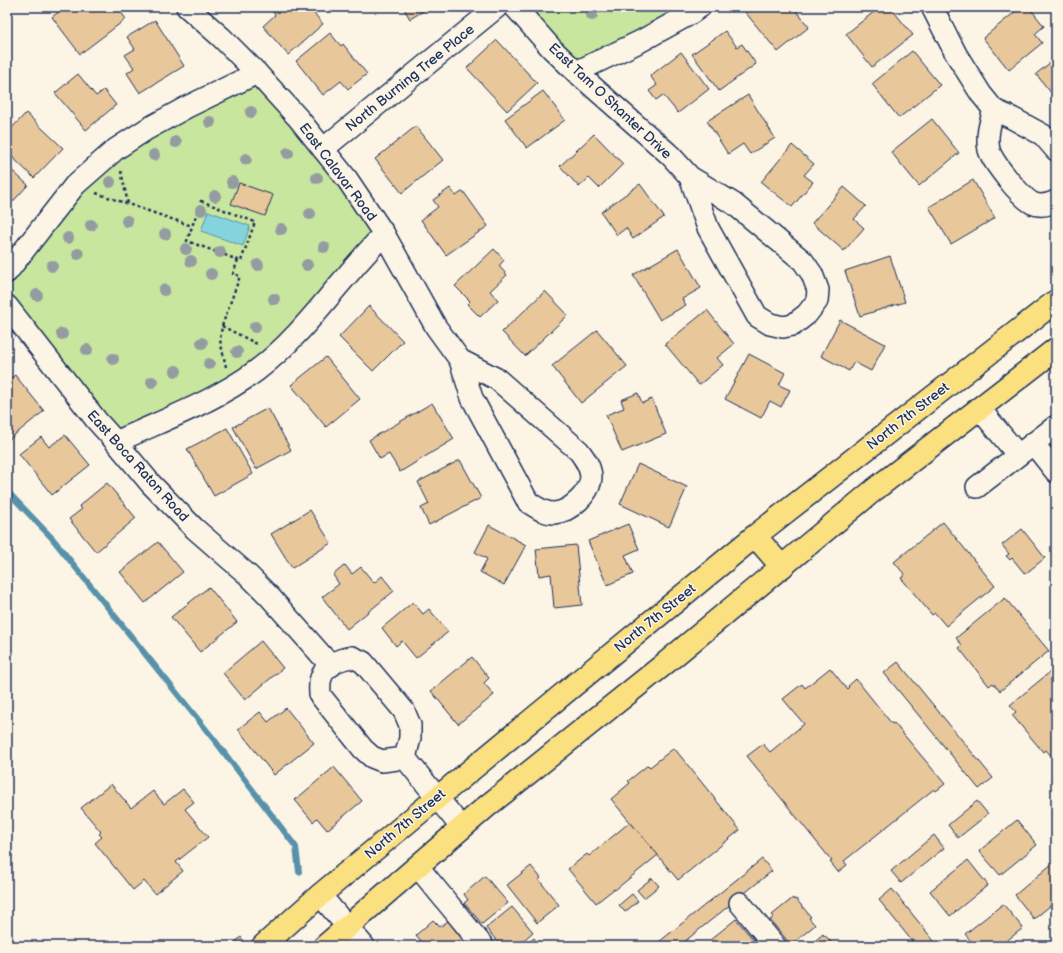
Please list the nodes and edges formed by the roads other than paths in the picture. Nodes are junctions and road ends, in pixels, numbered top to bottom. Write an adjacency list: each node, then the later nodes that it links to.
1 (187, 7): 7 (street, East Calavar Road)
2 (496, 7): 9 (street, North Burning Tree Place)
3 (515, 7): 6 (street, East Tam O Shanter Drive)
4 (700, 7): 6 (street)
5 (932, 7): 8 (street)
6 (576, 72): 11 (street, East Tam O Shanter Drive)
7 (257, 73): 9 (street, East Calavar Road); 14 (street)
8 (994, 110): 10 (street); 12 (street)
9 (323, 149): 13 (street, East Calavar Road)
10 (1056, 150)
11 (690, 177): 11 (street, East Tam O Shanter Drive)
12 (1056, 201)
13 (384, 234): 18 (street, East Calavar Road); 21 (street)
14 (7, 272)
15 (1056, 302): 25 (main road, North 7th Street)
16 (7, 306): 21 (street, East Boca Raton Road)
17 (1054, 354): 19 (main road)
18 (460, 360): 18 (street, East Calavar Road)
19 (980, 408): 22 (street); 26 (main road)
20 (1056, 426): 22 (street)
21 (116, 442): 27 (street, East Boca Raton Road)
22 (1026, 449): 23 (street); 24 (street)
23 (1056, 472)
24 (977, 487)
25 (755, 536): 26 (main road); 29 (main road, North 7th Street)
26 (782, 567): 30 (main road)
27 (331, 666): 28 (street); 28 (street)
28 (405, 758): 29 (street)
29 (437, 797): 30 (street); 32 (main road, North 7th Street)
30 (462, 828): 31 (main road)
31 (418, 866): 34 (main road); 38 (street)
32 (320, 895): 34 (street); 35 (main road, North 7th Street)
33 (740, 903): 39 (street)
34 (348, 926): 36 (main road); 37 (street)
35 (263, 946)
36 (325, 946)
37 (364, 946)
38 (483, 946)
39 (775, 946)

